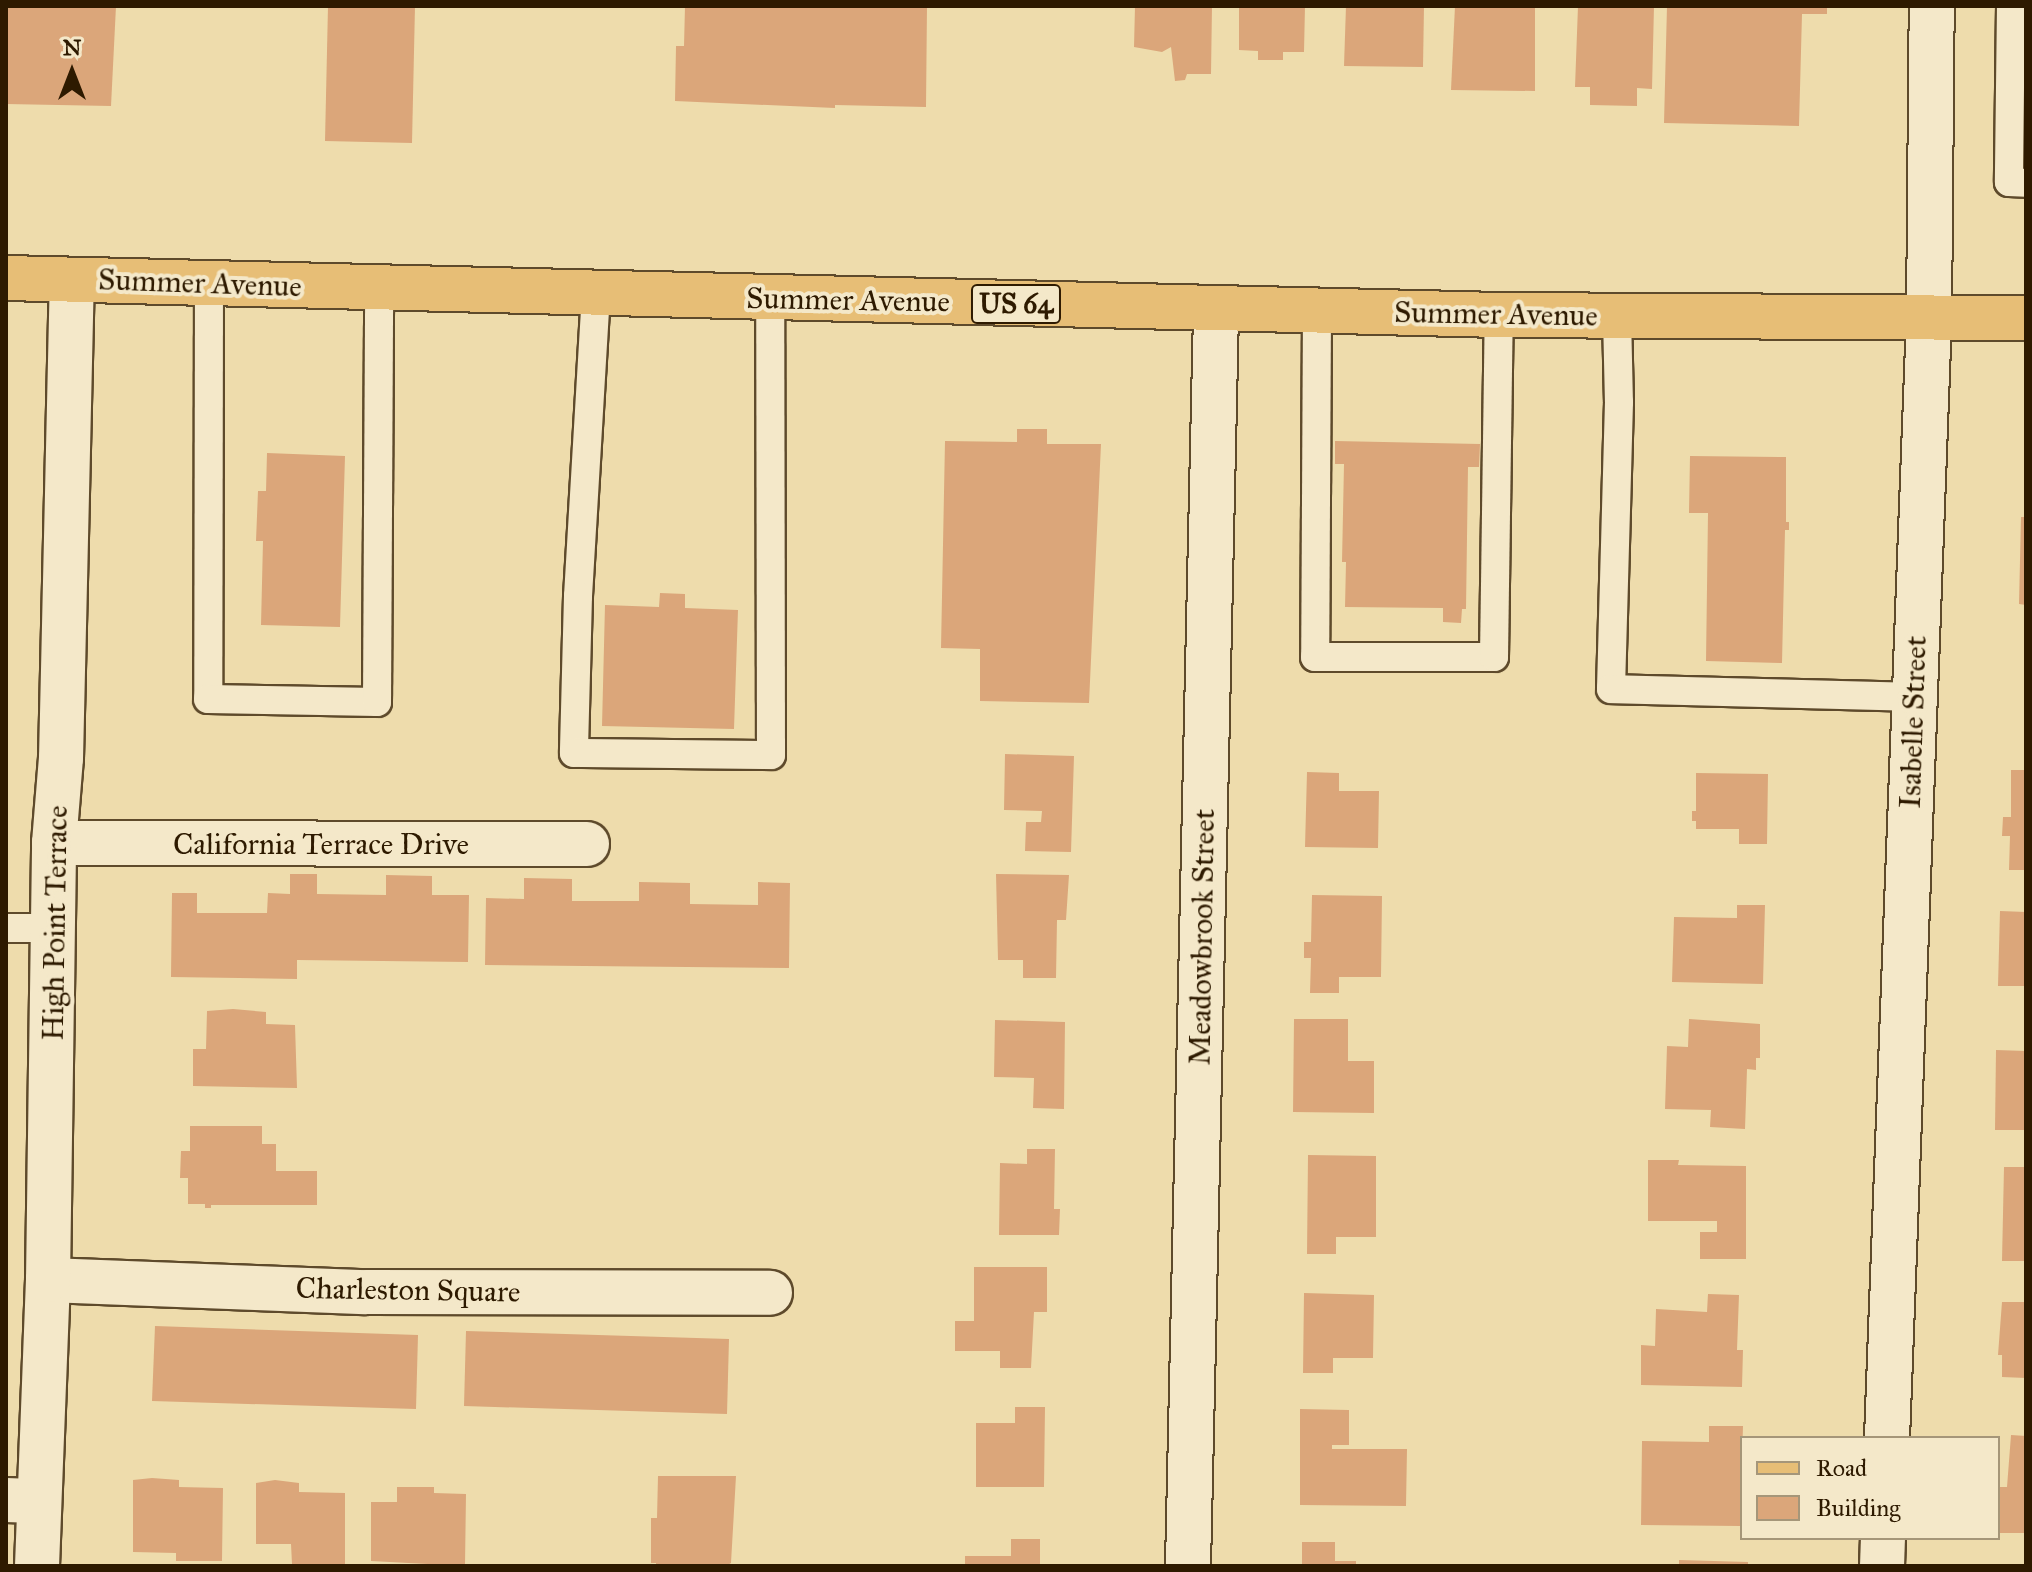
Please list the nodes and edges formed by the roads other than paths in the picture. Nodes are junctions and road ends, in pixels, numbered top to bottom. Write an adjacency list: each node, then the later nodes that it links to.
1 (1932, 6): 15 (street, Isabelle Street)
2 (2011, 6): 3 (lane)
3 (2026, 183)
4 (6, 278): 5 (main road, Summer Avenue / US 64)
5 (72, 280): 6 (main road, Summer Avenue / US 64); 17 (street, High Point Terrace)
6 (209, 283): 7 (main road, Summer Avenue / US 64); 7 (lane)
7 (379, 288): 8 (main road, Summer Avenue / US 64)
8 (596, 293): 9 (main road, Summer Avenue / US 64); 9 (lane)
9 (770, 299): 10 (main road, Summer Avenue / US 64)
10 (1216, 308): 11 (main road, Summer Avenue / US 64); 27 (street, Meadowbrook Street)
11 (1317, 311): 12 (main road, Summer Avenue / US 64); 12 (lane)
12 (1499, 315): 13 (main road, Summer Avenue / US 64)
13 (1617, 316): 15 (main road, Summer Avenue / US 64); 16 (lane)
14 (2026, 318): 15 (main road, Summer Avenue / US 64)
15 (1929, 319): 16 (street, Isabelle Street)
16 (1914, 697): 23 (street, Isabelle Street)
17 (54, 843): 18 (street, California Terrace Drive); 20 (street, High Point Terrace)
18 (587, 844)
19 (6, 928): 20 (lane)
20 (54, 928): 21 (street, High Point Terrace)
21 (48, 1280): 22 (street, Charleston Square); 24 (street, High Point Terrace)
22 (770, 1293)
23 (1887, 1436)
24 (22, 1501): 26 (street, High Point Terrace)
25 (1883, 1540): 28 (street)
26 (37, 1566)
27 (1188, 1566)
28 (1882, 1566)

